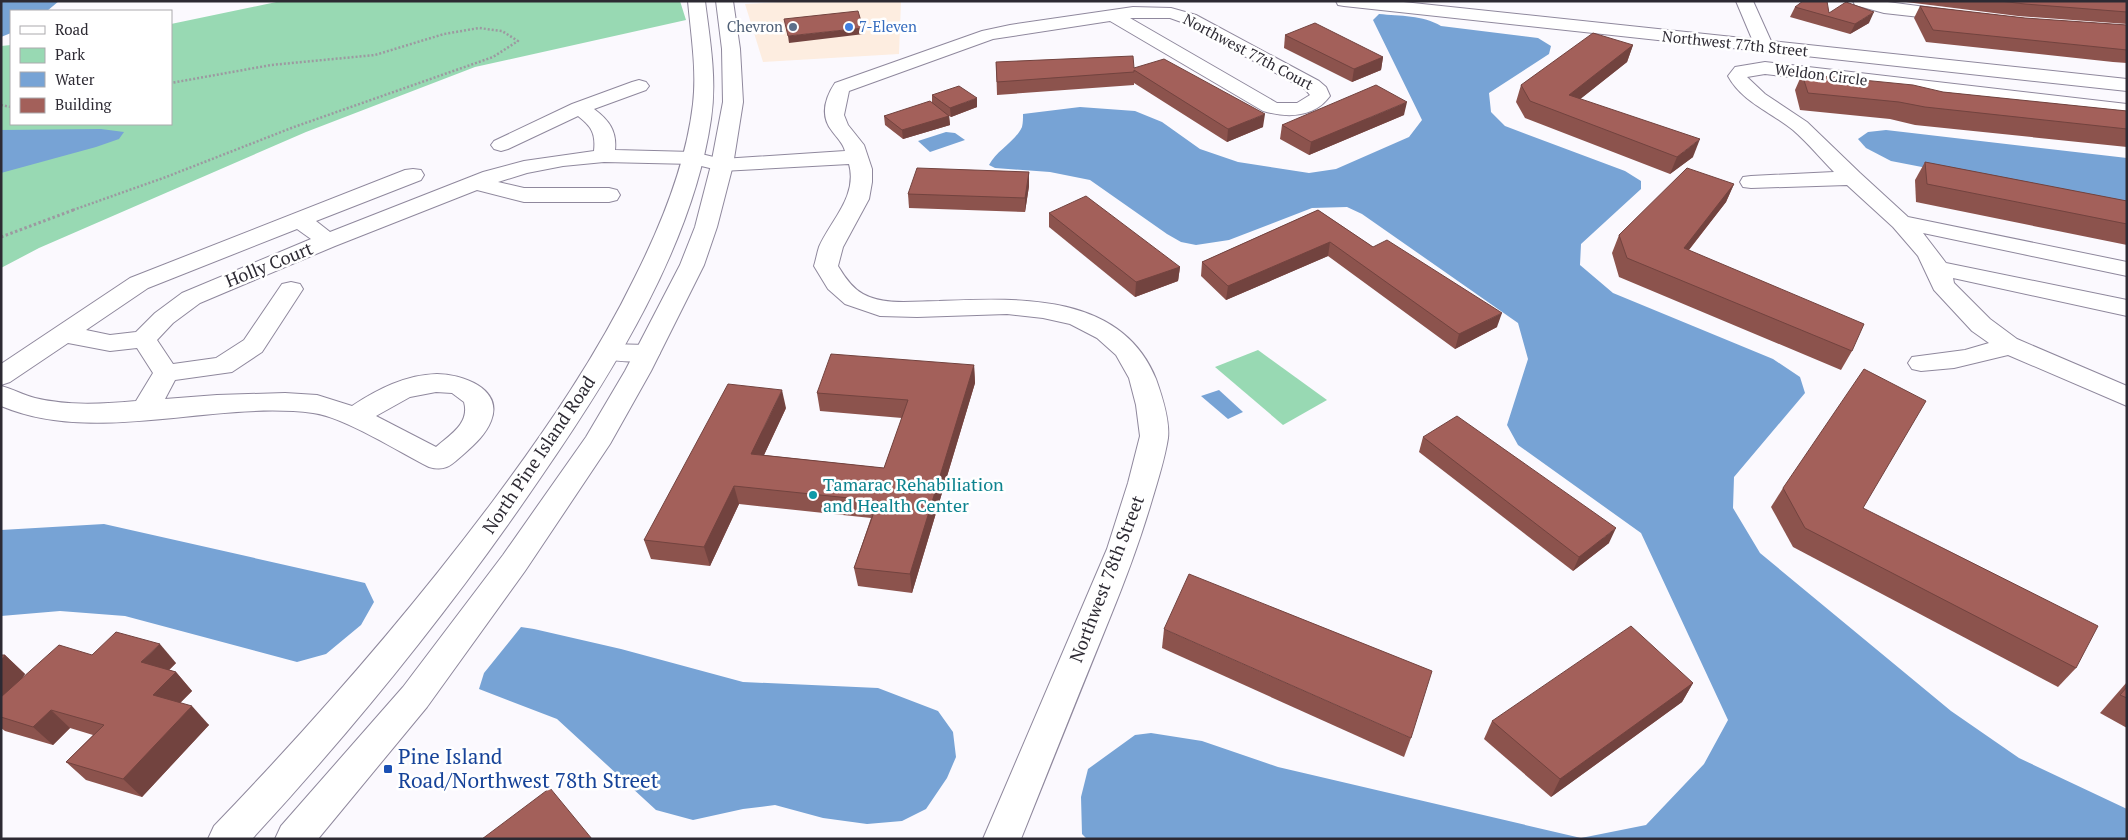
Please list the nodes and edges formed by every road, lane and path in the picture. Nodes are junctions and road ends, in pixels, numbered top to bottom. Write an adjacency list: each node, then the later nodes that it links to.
1 (696, 1): 20 (main road, North Pine Island Road)
2 (724, 1): 20 (main road, North Pine Island Road)
3 (1344, 1): 7 (main road, Northwest 77th Street)
4 (1447, 1): 7 (main road, Northwest 77th Street)
5 (1744, 1): 10 (main road)
6 (1861, 2): 9 (main road)
7 (1519, 10): 10 (main road, Northwest 77th Street)
8 (1113, 15): 8 (main road, Northwest 77th Court); 18 (main road, Northwest 77th Court)
9 (1970, 17)
10 (1761, 41): 11 (main road, Northwest 77th Street); 13 (main road, Northwest 77th Street)
11 (2127, 73)
12 (172, 84): 28 (path)
13 (2127, 85)
14 (639, 86): 15 (main road)
15 (578, 108): 17 (main road); 19 (main road)
16 (2127, 110): 22 (main road, Weldon Circle)
17 (501, 145)
18 (856, 151): 20 (main road, Holly Court); 48 (main road, Northwest 78th Street)
19 (604, 156): 20 (main road, Holly Court); 24 (main road, Holly Court)
20 (713, 158): 37 (main road, North Pine Island Road); 38 (main road, North Pine Island Road)
21 (413, 175): 26 (main road)
22 (1852, 178): 23 (main road); 27 (main road, Weldon Circle)
23 (1751, 182)
24 (476, 183): 25 (main road); 29 (main road, Holly Court)
25 (610, 195)
26 (300, 220): 29 (main road); 34 (main road)
27 (1902, 222): 30 (main road, Weldon Circle); 31 (main road, Weldon Circle)
28 (1, 237)
29 (327, 242): 35 (main road, Holly Court)
30 (1937, 268): 33 (main road); 36 (main road, Weldon Circle)
31 (2127, 269)
32 (291, 289): 40 (main road)
33 (2127, 308)
34 (63, 334): 35 (main road); 41 (main road)
35 (144, 339): 40 (main road)
36 (2008, 345): 39 (main road); 43 (main road, Weldon Circle)
37 (609, 352): 38 (main road); 46 (main road, North Pine Island Road)
38 (647, 353): 47 (main road, North Pine Island Road)
39 (1921, 363)
40 (166, 373): 44 (main road)
41 (1, 376)
42 (1, 395): 44 (main road)
43 (2127, 397)
44 (145, 410): 45 (main road)
45 (355, 417)
46 (227, 839)
47 (294, 839)
48 (1002, 839)

